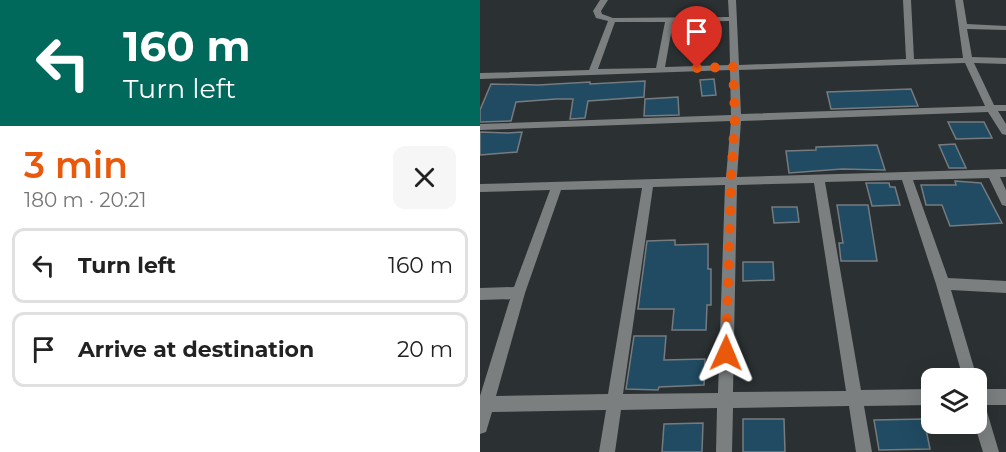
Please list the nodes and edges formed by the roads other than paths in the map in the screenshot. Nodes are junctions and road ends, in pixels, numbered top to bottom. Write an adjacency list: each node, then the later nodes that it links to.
1 (604, 0): 6 (street)
2 (732, 0): 5 (street)
3 (907, 0): 12 (street)
4 (959, 0): 8 (street)
5 (732, 19): 7 (street); 13 (street)
6 (612, 20): 7 (street); 15 (street)
7 (669, 20): 14 (street)
8 (963, 26): 9 (street); 10 (street)
9 (1006, 28)
10 (968, 60): 11 (street); 12 (street); 17 (street)
11 (1006, 61)
12 (910, 62): 13 (street)
13 (733, 67): 14 (street); 19 (street)
14 (660, 70): 15 (street)
15 (593, 72): 16 (street)
16 (480, 75)
17 (990, 107): 18 (street); 19 (street); 21 (street)
18 (1006, 108)
19 (735, 117): 20 (street); 26 (street)
20 (480, 127)
21 (1006, 132)
22 (992, 173): 23 (street); 24 (street); 30 (street)
23 (1006, 173)
24 (906, 176): 25 (street); 31 (street)
25 (819, 178): 26 (street); 39 (street)
26 (731, 181): 27 (street); 41 (street)
27 (648, 183): 28 (street); 40 (street)
28 (557, 186): 29 (street); 33 (street)
29 (480, 188)
30 (1006, 202)
31 (943, 284): 32 (street); 35 (street)
32 (1006, 287)
33 (518, 293): 34 (street); 42 (street)
34 (480, 294)
35 (967, 368)
36 (921, 397): 39 (street)
37 (987, 397): 38 (street)
38 (1006, 397)
39 (856, 398): 41 (street); 47 (street)
40 (616, 401): 41 (street); 42 (street); 45 (street)
41 (726, 401): 46 (street)
42 (484, 404): 43 (street)
43 (480, 426)
44 (986, 434): 48 (street)
45 (607, 452)
46 (724, 452)
47 (864, 452)
48 (991, 452)

